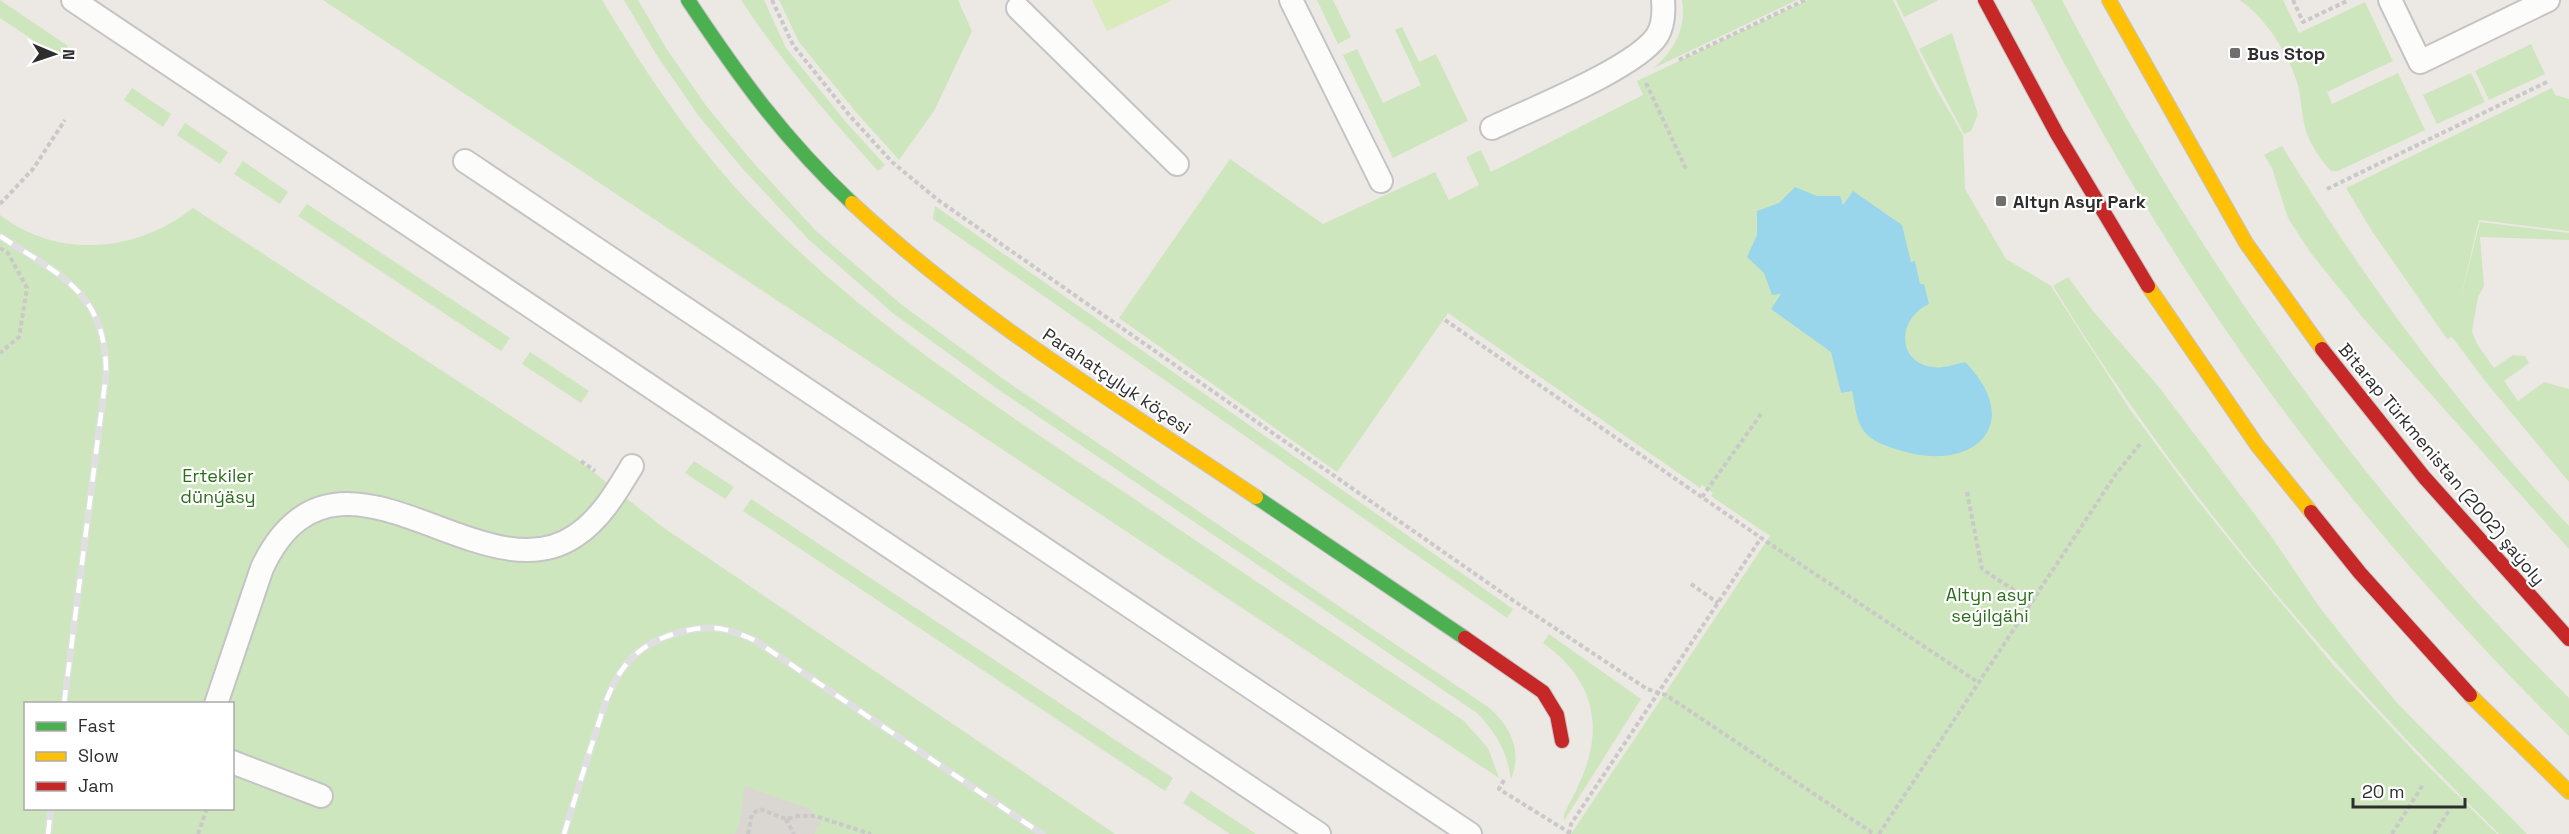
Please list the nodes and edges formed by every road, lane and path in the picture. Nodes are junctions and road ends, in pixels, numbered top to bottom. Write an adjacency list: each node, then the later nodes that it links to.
1 (73, 0): 55 (lane)
2 (688, 0): 41 (main road, Parahatçylyk köçesi)
3 (772, 0): 39 (path)
4 (1291, 0): 22 (lane)
5 (1663, 0): 18 (lane)
6 (1806, 0): 14 (path)
7 (1985, 0): 45 (main road)
8 (2109, 0): 37 (main road, Bitarap Türkmenistan (2002) şaýoly)
9 (2293, 0): 10 (path)
10 (2349, 0)
11 (2391, 0): 12 (lane)
12 (2548, 0)
13 (1018, 8): 20 (lane)
14 (1676, 61)
15 (1643, 77): 21 (path)
16 (2549, 81): 23 (path)
17 (65, 120): 24 (path)
18 (1492, 128)
19 (465, 161): 56 (lane)
20 (1177, 164)
21 (1686, 169)
22 (1381, 181)
23 (2327, 189)
24 (0, 204)
25 (0, 248): 27 (path)
26 (1445, 320): 32 (path)
27 (0, 353)
28 (1761, 414): 32 (path)
29 (2140, 444): 35 (path)
30 (633, 466): 40 (lane)
31 (1967, 492): 35 (path)
32 (1702, 497): 33 (path)
33 (1761, 538): 36 (path); 38 (path)
34 (1691, 584): 36 (path)
35 (2032, 602): 38 (path)
36 (1718, 603): 39 (path)
37 (2569, 639)
38 (1978, 683): 57 (path)
39 (1658, 693): 50 (path); 57 (path)
40 (217, 702)
41 (1562, 741)
42 (234, 763): 46 (lane)
43 (1504, 780): 50 (path)
44 (2424, 783): 58 (path)
45 (2569, 792)
46 (321, 796)
47 (2450, 809): 59 (path)
48 (206, 810): 51 (path)
49 (786, 819): 52 (path); 53 (path); 54 (path)
50 (1569, 833)
51 (198, 834)
52 (748, 834)
53 (794, 834)
54 (871, 834)
55 (1319, 834)
56 (1470, 834)
57 (1877, 834)
58 (2391, 834)
59 (2434, 834)

